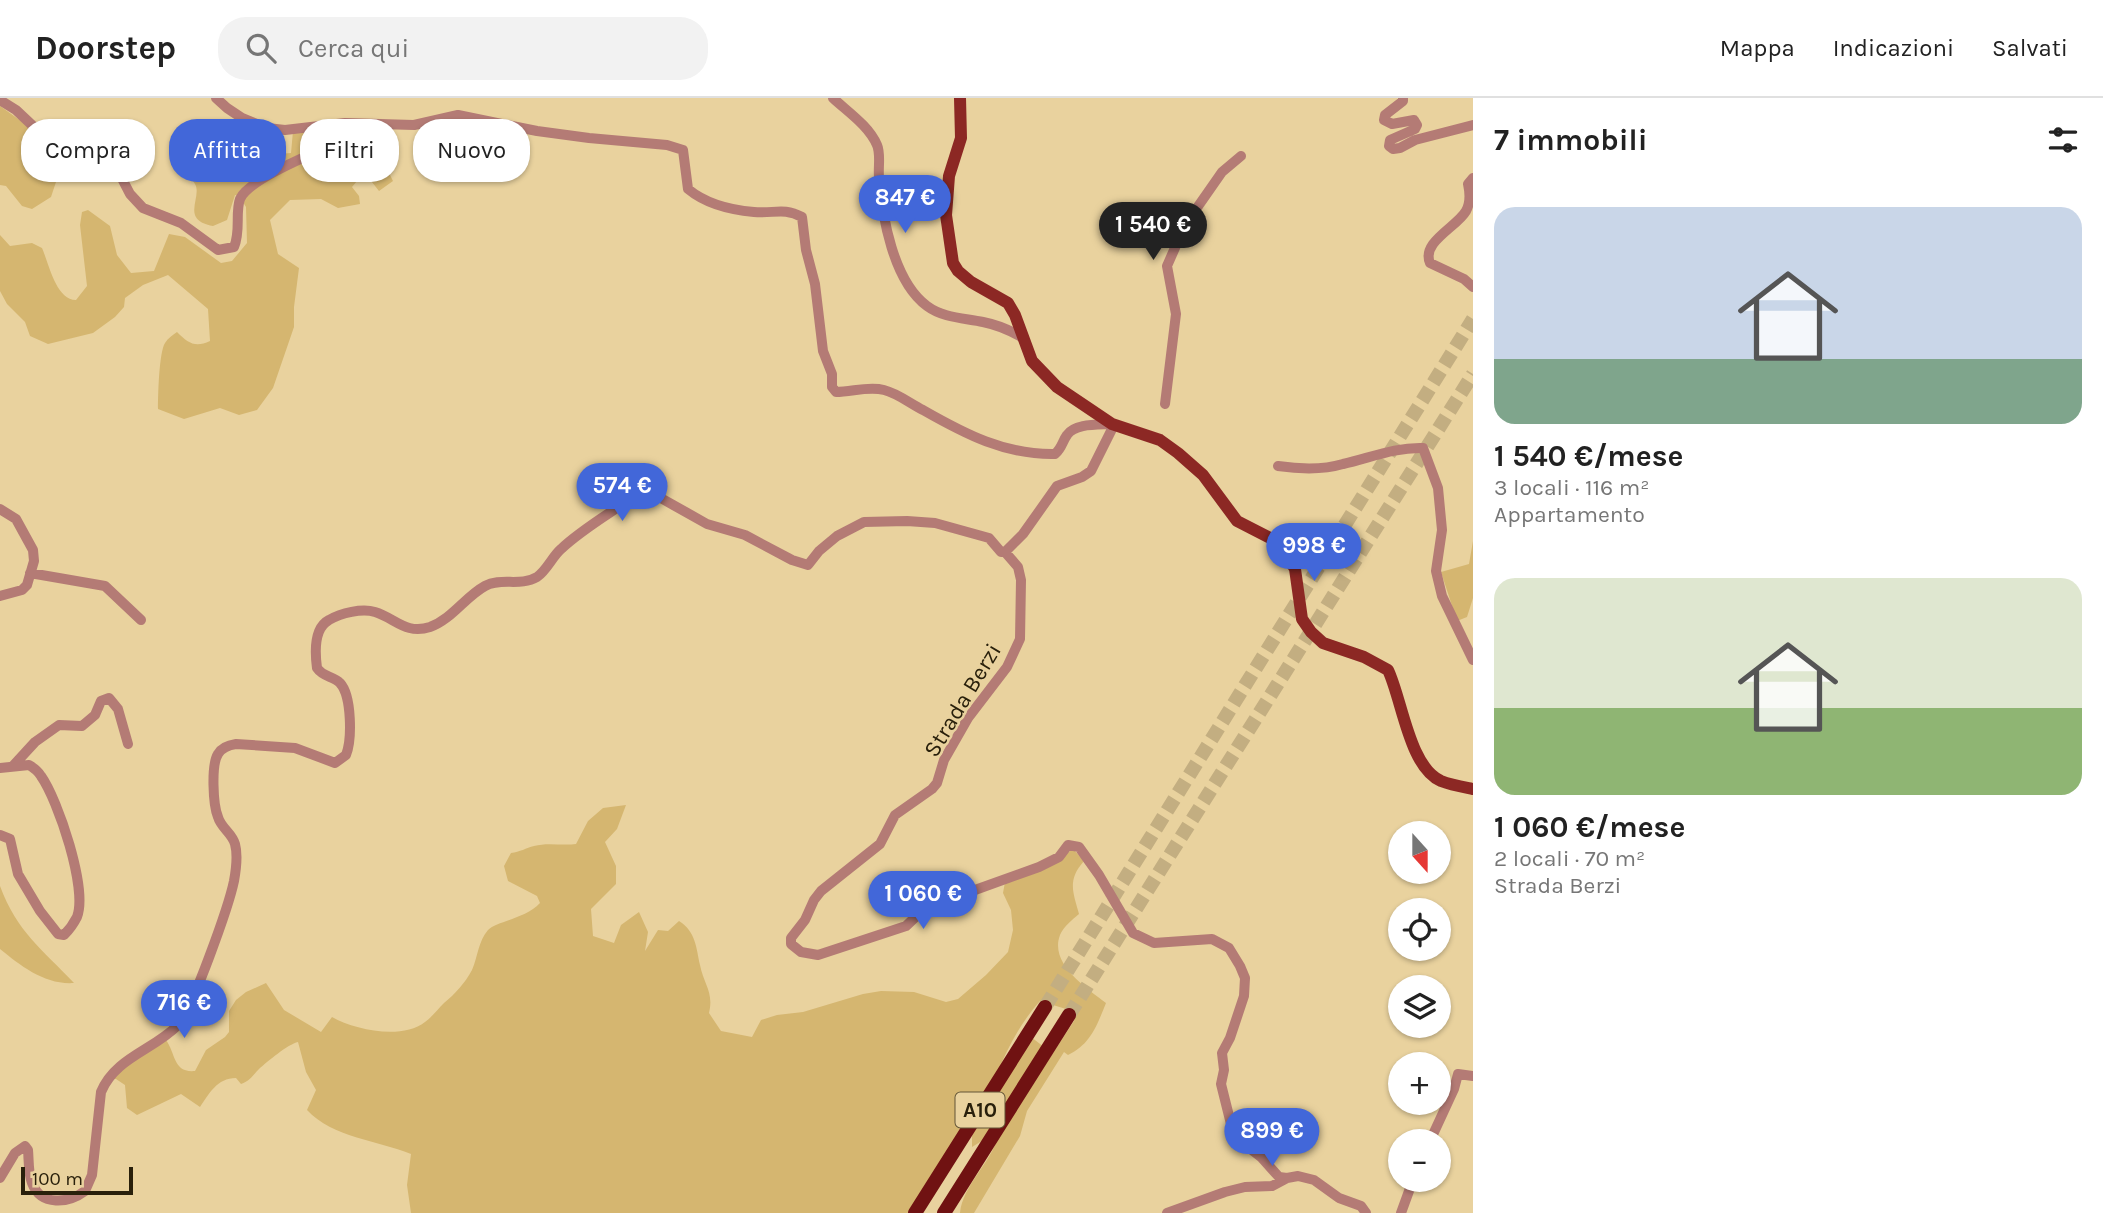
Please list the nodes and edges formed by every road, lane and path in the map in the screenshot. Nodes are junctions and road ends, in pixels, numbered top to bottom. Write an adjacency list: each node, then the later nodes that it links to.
1 (216, 98): 8 (street)
2 (833, 98): 13 (street)
3 (960, 98): 13 (main road)
4 (1403, 98): 7 (street)
5 (0, 100): 10 (street)
6 (399, 125): 15 (street)
7 (1473, 125)
8 (300, 128)
9 (1241, 156): 14 (street)
10 (300, 161)
11 (1473, 178): 12 (street)
12 (1473, 287)
13 (1023, 338): 15 (main road)
14 (1165, 404)
15 (1113, 424): 18 (street); 26 (main road)
16 (1278, 466): 22 (street)
17 (0, 509): 19 (street)
18 (1005, 552): 32 (street); 33 (street, Strada Berzi)
19 (30, 573): 20 (street); 21 (street)
20 (0, 596)
21 (141, 620)
22 (1473, 660)
23 (128, 744): 24 (street)
24 (12, 766): 25 (street); 27 (street)
25 (0, 768)
26 (1473, 789)
27 (0, 835)
28 (1045, 1007): 35 (highway, A10)
29 (1069, 1015): 36 (highway, A10)
30 (1473, 1076): 31 (street)
31 (1436, 1129)
32 (0, 1178)
33 (1287, 1178): 37 (street); 38 (street)
34 (1409, 1192): 39 (street)
35 (915, 1213)
36 (944, 1213)
37 (1167, 1213)
38 (1366, 1213)
39 (1401, 1213)

